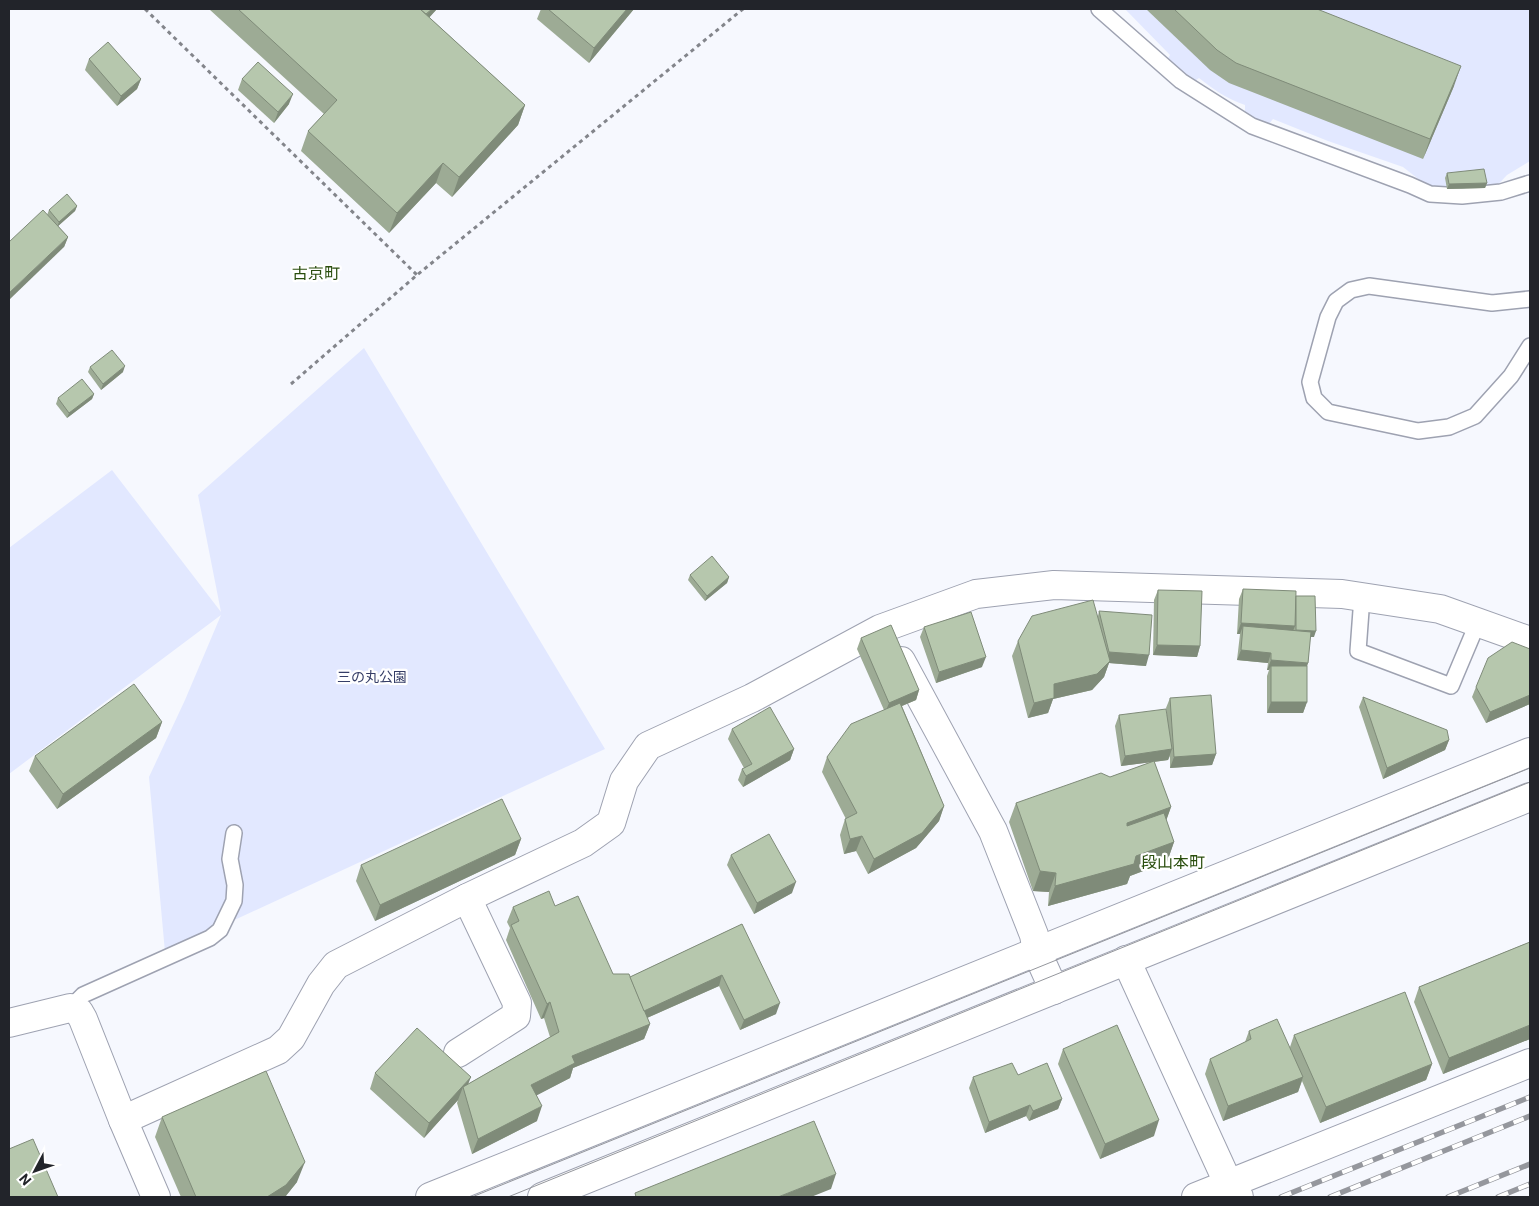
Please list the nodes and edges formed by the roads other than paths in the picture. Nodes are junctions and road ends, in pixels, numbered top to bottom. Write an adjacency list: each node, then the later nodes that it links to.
1 (1099, 9): 2 (lane)
2 (1527, 182)
3 (1530, 300): 4 (lane)
4 (1530, 346)
5 (1362, 597): 6 (street); 6 (lane); 7 (street)
6 (1478, 622): 8 (street)
7 (880, 629): 12 (street); 13 (street)
8 (1530, 641)
9 (1530, 752): 13 (street)
10 (1530, 797): 14 (street)
11 (234, 833): 16 (lane)
12 (467, 898): 18 (street); 20 (street)
13 (1037, 952): 15 (street); 23 (street)
14 (1126, 960): 15 (street); 21 (street)
15 (1054, 990): 24 (street)
16 (70, 1008): 17 (street); 20 (street)
17 (9, 1022)
18 (458, 1053)
19 (1530, 1063): 21 (street)
20 (123, 1120): 22 (street)
21 (1233, 1190): 25 (street)
22 (156, 1197)
23 (430, 1197)
24 (542, 1197)
25 (1196, 1197)

